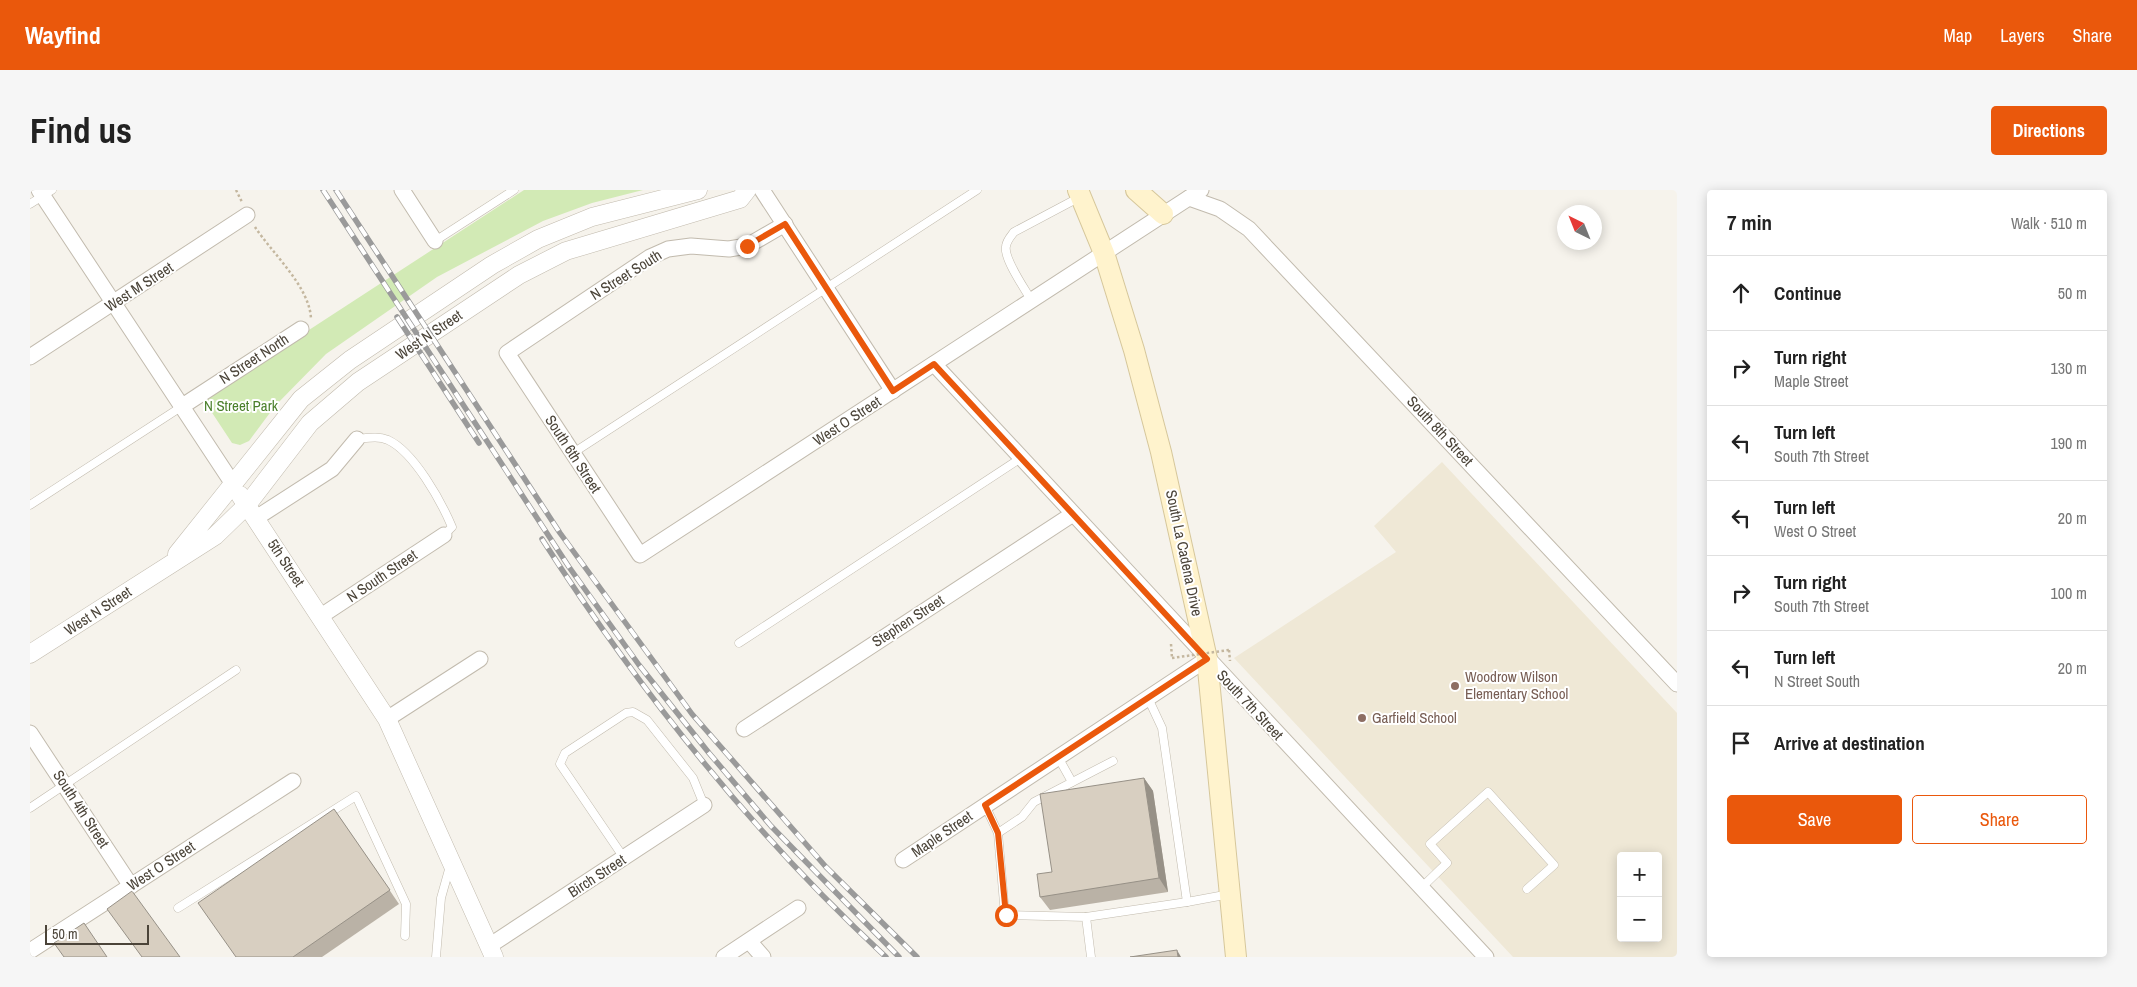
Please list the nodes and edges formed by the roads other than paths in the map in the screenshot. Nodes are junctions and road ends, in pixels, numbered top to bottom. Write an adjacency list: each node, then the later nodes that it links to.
1 (402, 190): 15 (street)
2 (514, 190): 15 (lane)
3 (698, 190): 29 (street, West N Street)
4 (747, 190): 31 (street, West N Street)
5 (762, 190): 14 (street)
6 (977, 190): 17 (lane)
7 (1136, 190): 12 (main road)
8 (45, 192): 11 (lane); 19 (street, 5th Street)
9 (1079, 193): 16 (main road, South La Cadena Drive); 18 (lane)
10 (1195, 194): 12 (street, West O Street); 42 (street, South 8th Street)
11 (30, 204)
12 (1163, 214): 16 (street, West O Street)
13 (247, 215): 19 (street, West M Street)
14 (785, 224): 17 (street); 21 (street, N Street South)
15 (435, 241)
16 (1104, 253): 18 (street, West O Street); 40 (main road, South La Cadena Drive)
17 (825, 287): 24 (street); 27 (lane)
18 (1031, 300): 23 (street, West O Street)
19 (114, 303): 22 (street, West M Street); 25 (street, 5th Street)
20 (301, 328): 25 (street, N Street North)
21 (507, 353): 27 (street, South 6th Street)
22 (30, 357)
23 (934, 364): 24 (street, West O Street); 28 (street, South 7th Street)
24 (893, 391): 34 (street, West O Street)
25 (181, 407): 29 (street, 5th Street); 30 (lane)
26 (357, 439): 31 (street); 33 (lane)
27 (573, 453): 34 (street, South 6th Street)
28 (1021, 458): 32 (street, South 7th Street); 37 (lane)
29 (233, 484): 31 (street, 5th Street); 35 (street, West N Street)
30 (30, 505)
31 (251, 512): 35 (street, West N Street); 36 (street, 5th Street)
32 (1073, 514): 40 (street, South 7th Street); 45 (street, Stephen Street)
33 (444, 535): 36 (street, N South Street)
34 (640, 555)
35 (166, 567): 38 (street, West N Street)
36 (321, 616): 44 (street, 5th Street)
37 (738, 643)
38 (30, 654)
39 (480, 659): 44 (street)
40 (1207, 659): 43 (street, Maple Street); 60 (street, South 7th Street); 62 (main road, South La Cadena Drive)
41 (236, 670): 51 (lane)
42 (1677, 684)
43 (1148, 698): 47 (street, Maple Street); 63 (lane)
44 (387, 719): 57 (street, 5th Street)
45 (744, 729)
46 (30, 733): 51 (street, South 4th Street)
47 (1058, 757): 50 (lane); 53 (street, Maple Street)
48 (1113, 761): 50 (lane)
49 (293, 781): 59 (street, West O Street)
50 (1072, 782): 55 (lane)
51 (65, 785): 54 (lane); 59 (street, South 4th Street)
52 (704, 805): 56 (street, Birch Street); 56 (lane)
53 (985, 805): 55 (lane); 58 (street, Maple Street)
54 (30, 808)
55 (998, 833): 66 (lane)
56 (624, 858): 70 (street, Birch Street)
57 (451, 859): 70 (street, 5th Street); 71 (lane)
58 (903, 860)
59 (131, 886): 69 (street, West O Street)
60 (1421, 888): 61 (lane); 76 (street, South 7th Street)
61 (1527, 890)
62 (1230, 894): 63 (lane); 75 (main road, South La Cadena Drive)
63 (1187, 902): 66 (lane)
64 (178, 908): 67 (lane)
65 (798, 908): 68 (street)
66 (1086, 916): 74 (lane)
67 (405, 936)
68 (749, 941): 72 (street); 73 (street)
69 (30, 952)
70 (492, 952)
71 (436, 957)
72 (724, 957)
73 (763, 957)
74 (1090, 957)
75 (1236, 957)
76 (1486, 957)

